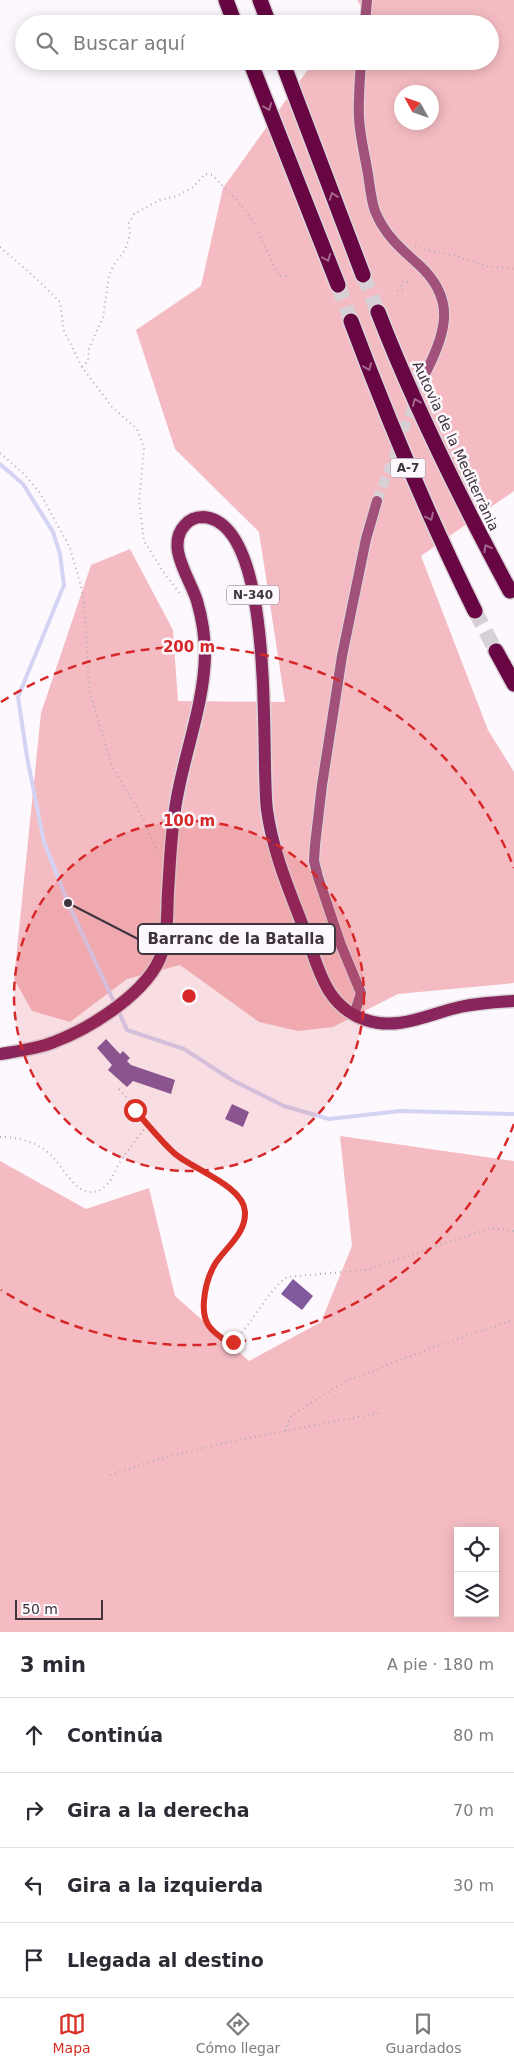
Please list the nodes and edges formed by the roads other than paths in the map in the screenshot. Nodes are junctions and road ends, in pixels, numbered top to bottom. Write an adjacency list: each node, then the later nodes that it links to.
1 (226, 0): 4 (highway)
2 (260, 0): 5 (highway)
3 (367, 0): 6 (street)
4 (232, 15)
5 (266, 15)
6 (366, 15)
7 (254, 70): 11 (highway, one-way to 11)
8 (285, 70): 10 (highway, one-way to 8)
9 (361, 70): 14 (street)
10 (363, 275)
11 (338, 285)
12 (378, 312): 16 (highway, Autovia de la Mediterrània / A-7, one-way to 12)
13 (351, 321): 17 (highway, A-7, one-way to 17)
14 (426, 372)
15 (377, 501): 21 (street)
16 (510, 591)
17 (475, 610)
18 (496, 651): 19 (highway)
19 (514, 684)
20 (514, 1001): 21 (main road, N-340)
21 (354, 1015): 22 (main road, N-340)
22 (0, 1054)

